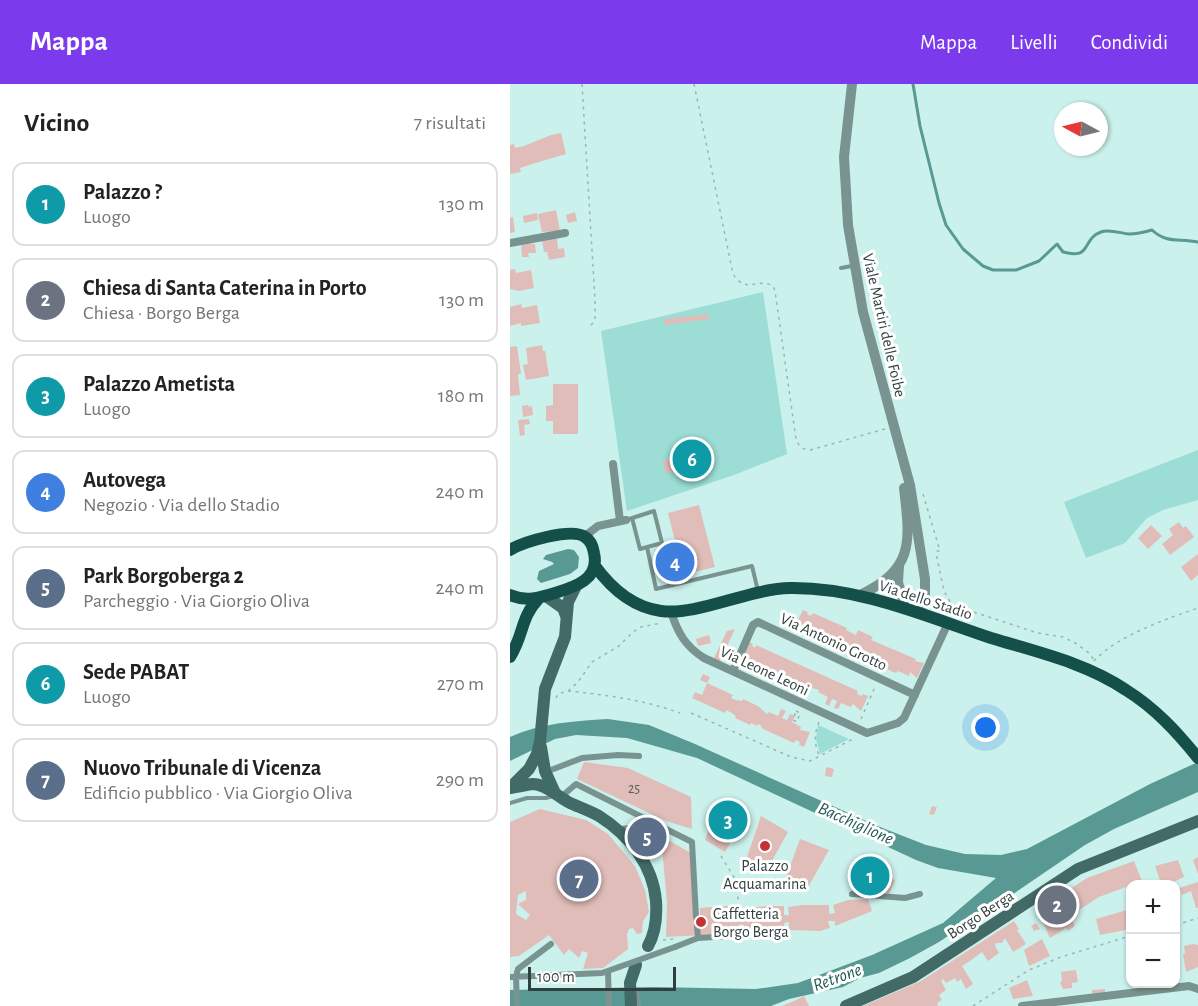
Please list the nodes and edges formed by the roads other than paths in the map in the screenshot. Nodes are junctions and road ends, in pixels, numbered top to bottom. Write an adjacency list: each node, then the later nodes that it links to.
1 (852, 84): 4 (street, Viale Martiri delle Foibe)
2 (565, 233): 3 (street)
3 (510, 243)
4 (854, 265): 5 (lane); 7 (street, Viale Martiri delle Foibe)
5 (841, 268)
6 (613, 464): 8 (street)
7 (903, 464): 12 (street, Viale Martiri delle Foibe); 21 (street, Viale Martiri delle Foibe)
8 (626, 519): 9 (street); 10 (lane); 10 (lane)
9 (585, 536): 11 (main road); 13 (main road)
10 (647, 547): 16 (lane)
11 (511, 549)
12 (899, 565): 17 (street, Viale Martiri delle Foibe); 20 (street, Viale Martiri delle Foibe)
13 (595, 566): 14 (main road); 15 (main road, Via dello Stadio)
14 (581, 584): 15 (main road, Via dello Stadio); 19 (main road); 22 (main road)
15 (614, 589): 23 (main road, Via dello Stadio)
16 (758, 592): 17 (main road, Via dello Stadio); 23 (main road, Via dello Stadio)
17 (860, 595): 20 (main road, Via dello Stadio)
18 (513, 596): 19 (main road); 24 (main road)
19 (542, 597): 22 (main road); 24 (main road)
20 (905, 609): 21 (main road, Via dello Stadio)
21 (920, 614): 25 (main road, Via dello Stadio)
22 (566, 616): 29 (main road)
23 (672, 616): 27 (street, Via Leone Leoni)
24 (524, 618): 26 (main road)
25 (948, 623): 28 (street); 31 (main road, Via dello Stadio)
26 (510, 657)
27 (733, 671): 28 (street, Via Leone Leoni); 28 (street, Via Antonio Grotto)
28 (915, 695)
29 (540, 750): 33 (main road); 34 (main road)
30 (639, 756): 32 (street)
31 (1198, 758)
32 (551, 770)
33 (510, 788): 34 (main road)
34 (558, 796): 35 (lane); 39 (main road); 43 (street)
35 (510, 804)
36 (1198, 821): 58 (main road, Borgo Berga)
37 (635, 822): 39 (lane)
38 (655, 833): 39 (lane)
39 (622, 835): 40 (main road); 40 (lane)
40 (647, 866): 47 (main road)
41 (852, 894): 42 (street)
42 (920, 894)
43 (696, 917)
44 (697, 926): 46 (street)
45 (782, 933): 46 (street)
46 (698, 938): 50 (street, bridge)
47 (653, 943)
48 (551, 944): 51 (street)
49 (638, 967): 52 (main road)
50 (608, 971): 51 (street); 55 (street)
51 (514, 978): 54 (street)
52 (630, 985): 56 (main road); 57 (lane)
53 (1198, 988): 59 (street)
54 (517, 1006)
55 (609, 1006)
56 (631, 1006)
57 (639, 1006)
58 (848, 1006)
59 (1022, 1006)

